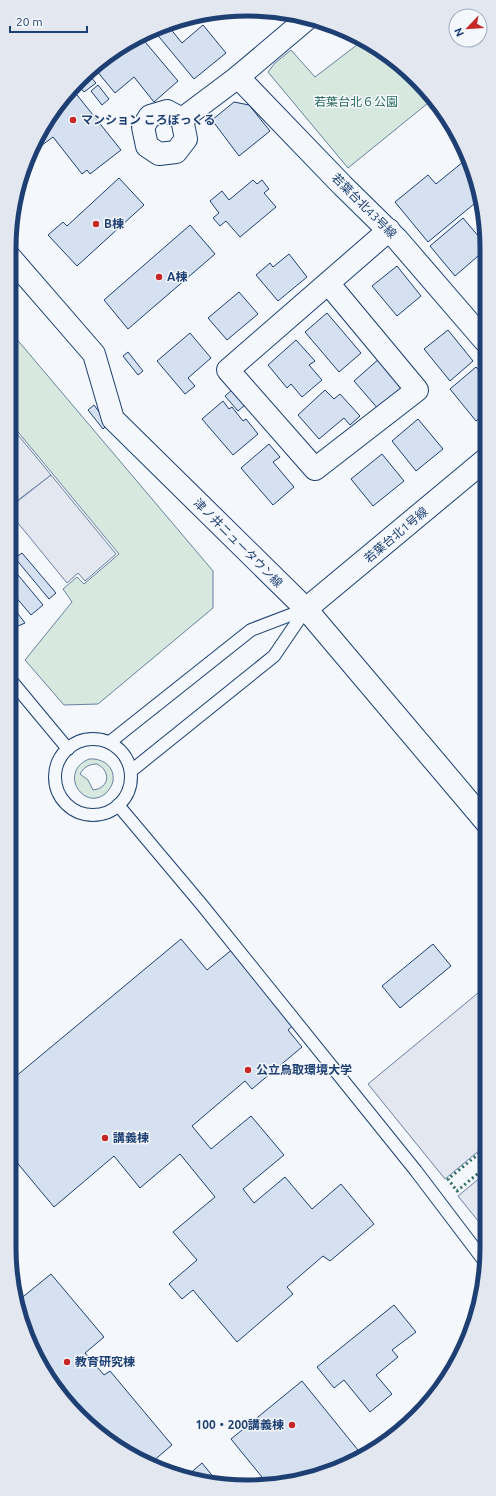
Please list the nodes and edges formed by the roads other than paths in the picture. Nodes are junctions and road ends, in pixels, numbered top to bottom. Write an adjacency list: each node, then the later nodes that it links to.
1 (302, 23): 2 (street)
2 (238, 77): 3 (street); 4 (street, 若葉台北43号線)
3 (182, 119)
4 (389, 230): 6 (street); 7 (street, 若葉台北43号線)
5 (16, 264): 9 (street, 津ノ井ニュータウン線)
6 (328, 283): 6 (street)
7 (480, 335)
8 (480, 465): 9 (street, 若葉台北1号線)
9 (306, 609): 11 (lane); 13 (lane); 15 (street, 津ノ井ニュータウン線)
10 (16, 686): 12 (lane)
11 (110, 742): 12 (lane); 13 (lane)
12 (68, 749): 14 (lane)
13 (131, 771): 14 (lane)
14 (118, 806): 16 (lane)
15 (480, 815)
16 (480, 1255)

